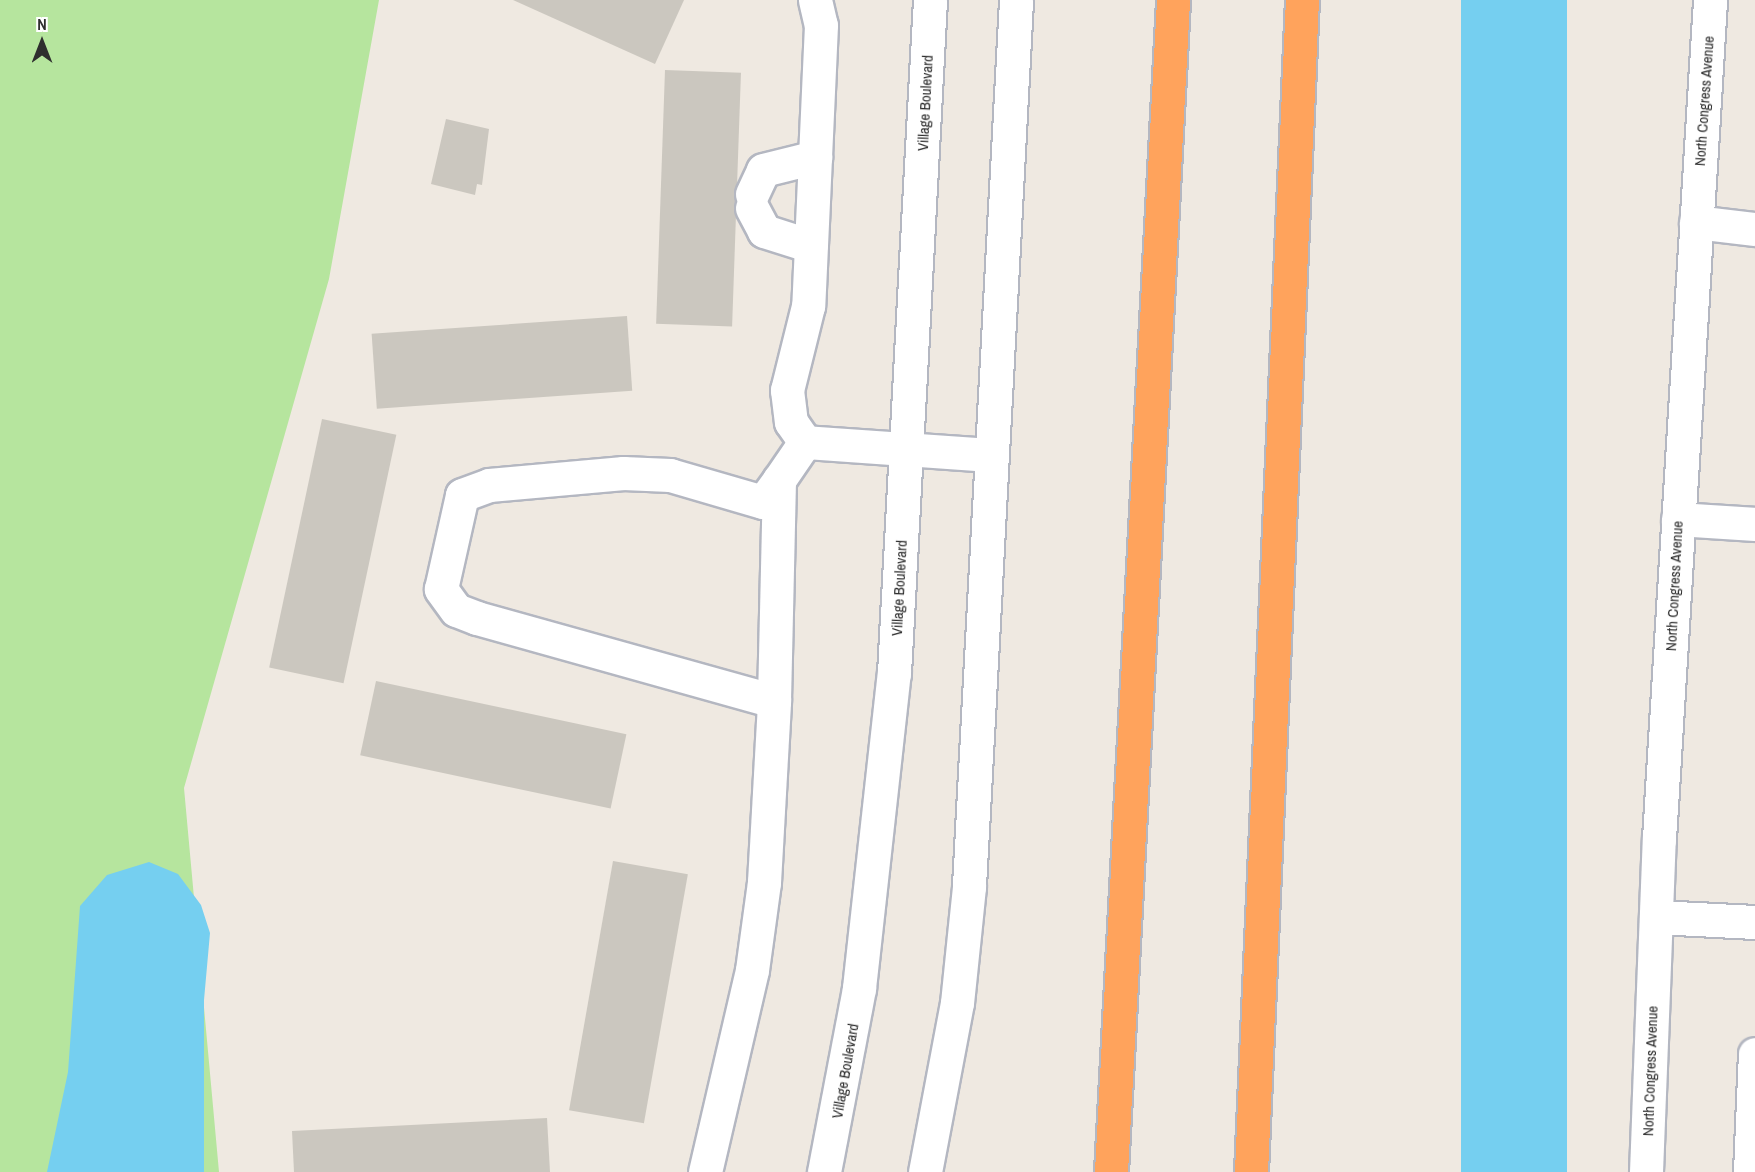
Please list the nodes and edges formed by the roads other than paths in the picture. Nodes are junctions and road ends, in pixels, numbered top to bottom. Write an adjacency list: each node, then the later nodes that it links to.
1 (815, 0): 7 (street)
2 (930, 0): 12 (street, Village Boulevard)
3 (1016, 0): 13 (street)
4 (1173, 0): 24 (highway)
5 (1302, 0): 25 (highway)
6 (1710, 0): 8 (street, North Congress Avenue)
7 (815, 157): 10 (street); 10 (street)
8 (1696, 222): 9 (street); 15 (street, North Congress Avenue)
9 (1755, 230)
10 (811, 246): 11 (street)
11 (805, 442): 12 (street); 14 (street)
12 (906, 450): 13 (street); 22 (street, Village Boulevard)
13 (992, 455): 23 (street)
14 (779, 480): 17 (street); 17 (street)
15 (1678, 519): 16 (street); 18 (street, North Congress Avenue)
16 (1755, 524)
17 (774, 701): 21 (street)
18 (1656, 917): 19 (street); 26 (street, North Congress Avenue)
19 (1755, 922)
20 (1755, 1054): 27 (street)
21 (705, 1172)
22 (824, 1172)
23 (925, 1172)
24 (1111, 1172)
25 (1251, 1172)
26 (1646, 1172)
27 (1750, 1172)

